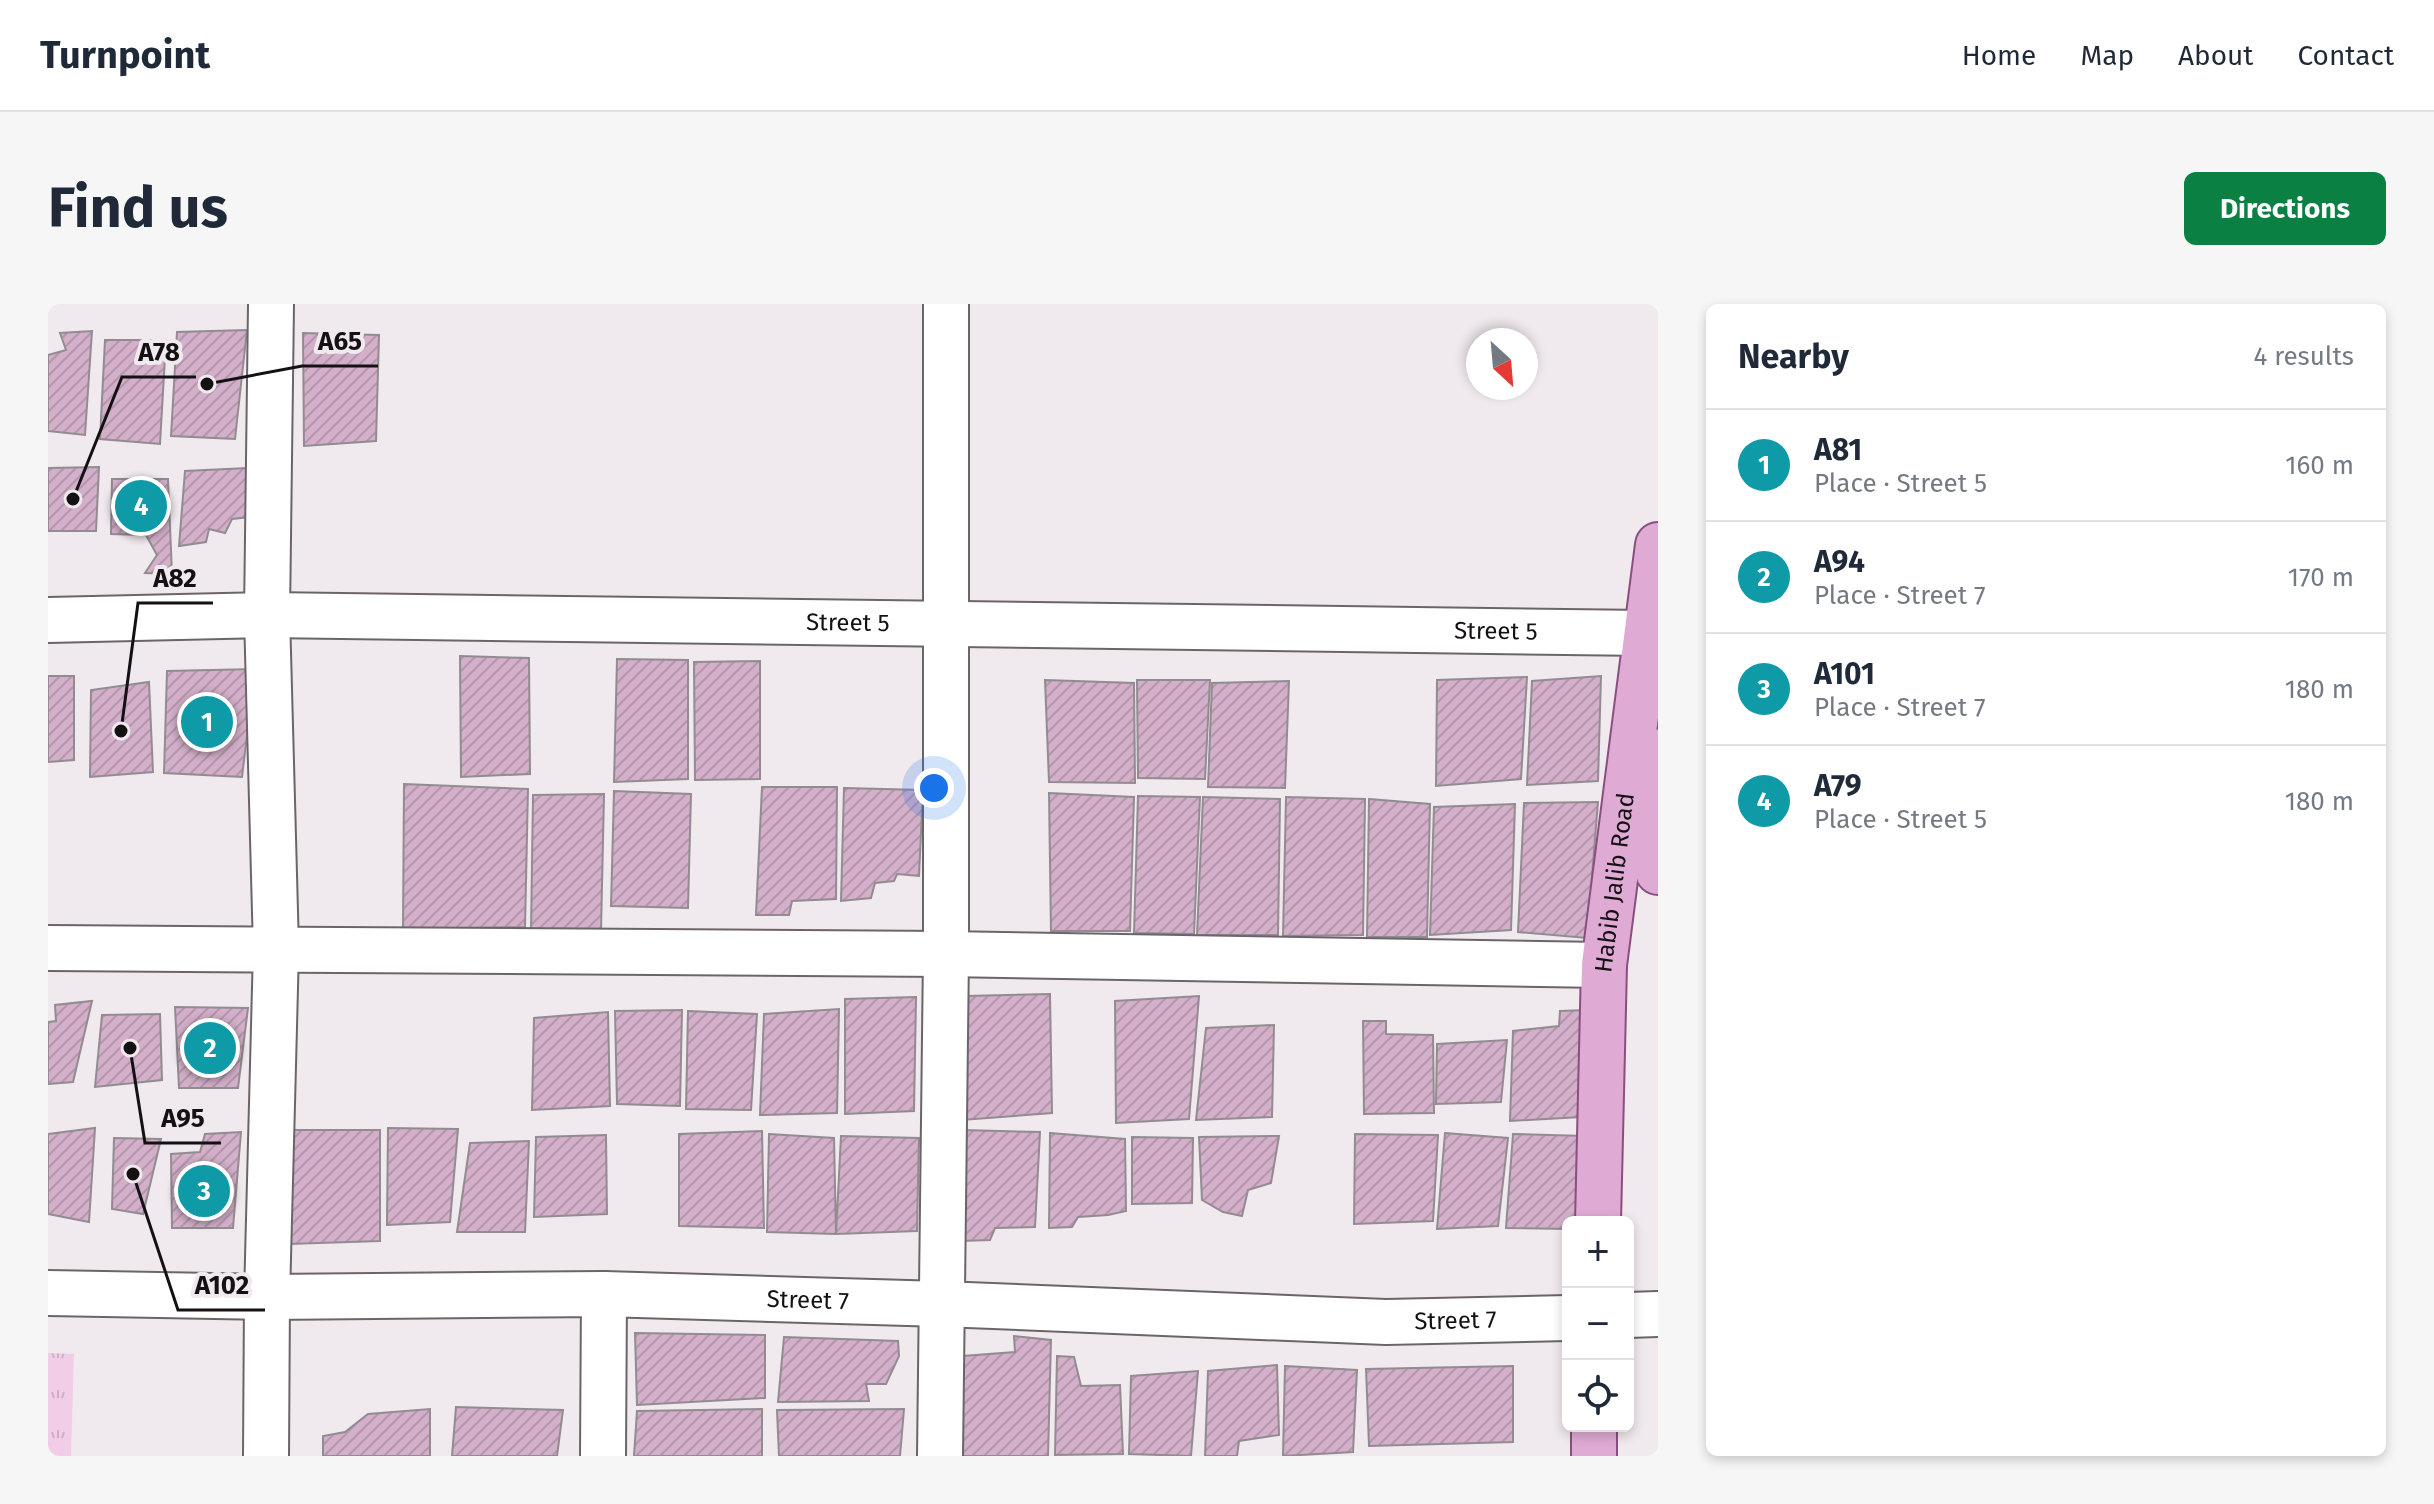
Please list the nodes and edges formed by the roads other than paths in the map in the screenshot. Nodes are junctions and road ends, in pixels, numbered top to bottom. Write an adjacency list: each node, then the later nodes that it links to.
1 (271, 304): 4 (street)
2 (946, 304): 6 (street)
3 (1658, 545): 7 (main road, Habib Jalib Road)
4 (267, 615): 5 (street, Street 5); 6 (street, Street 5); 11 (street)
5 (48, 620)
6 (947, 622): 7 (street, Street 5); 12 (street)
7 (1647, 633): 8 (main road); 13 (main road, Habib Jalib Road)
8 (1656, 780): 9 (main road)
9 (1658, 872)
10 (48, 948): 11 (street)
11 (276, 949): 12 (street); 17 (street)
12 (946, 954): 13 (street); 18 (street)
13 (1604, 965): 14 (main road, Habib Jalib Road)
14 (1598, 1216)
15 (48, 1293): 17 (street, Street 7)
16 (604, 1294): 17 (street, Street 7); 18 (street, Street 7); 24 (street)
17 (267, 1297): 23 (street)
18 (942, 1304): 21 (street, Street 7); 25 (street)
19 (1658, 1314): 20 (street)
20 (1634, 1315)
21 (1562, 1318)
22 (1594, 1432): 26 (main road)
23 (266, 1456)
24 (603, 1456)
25 (940, 1456)
26 (1594, 1456)

